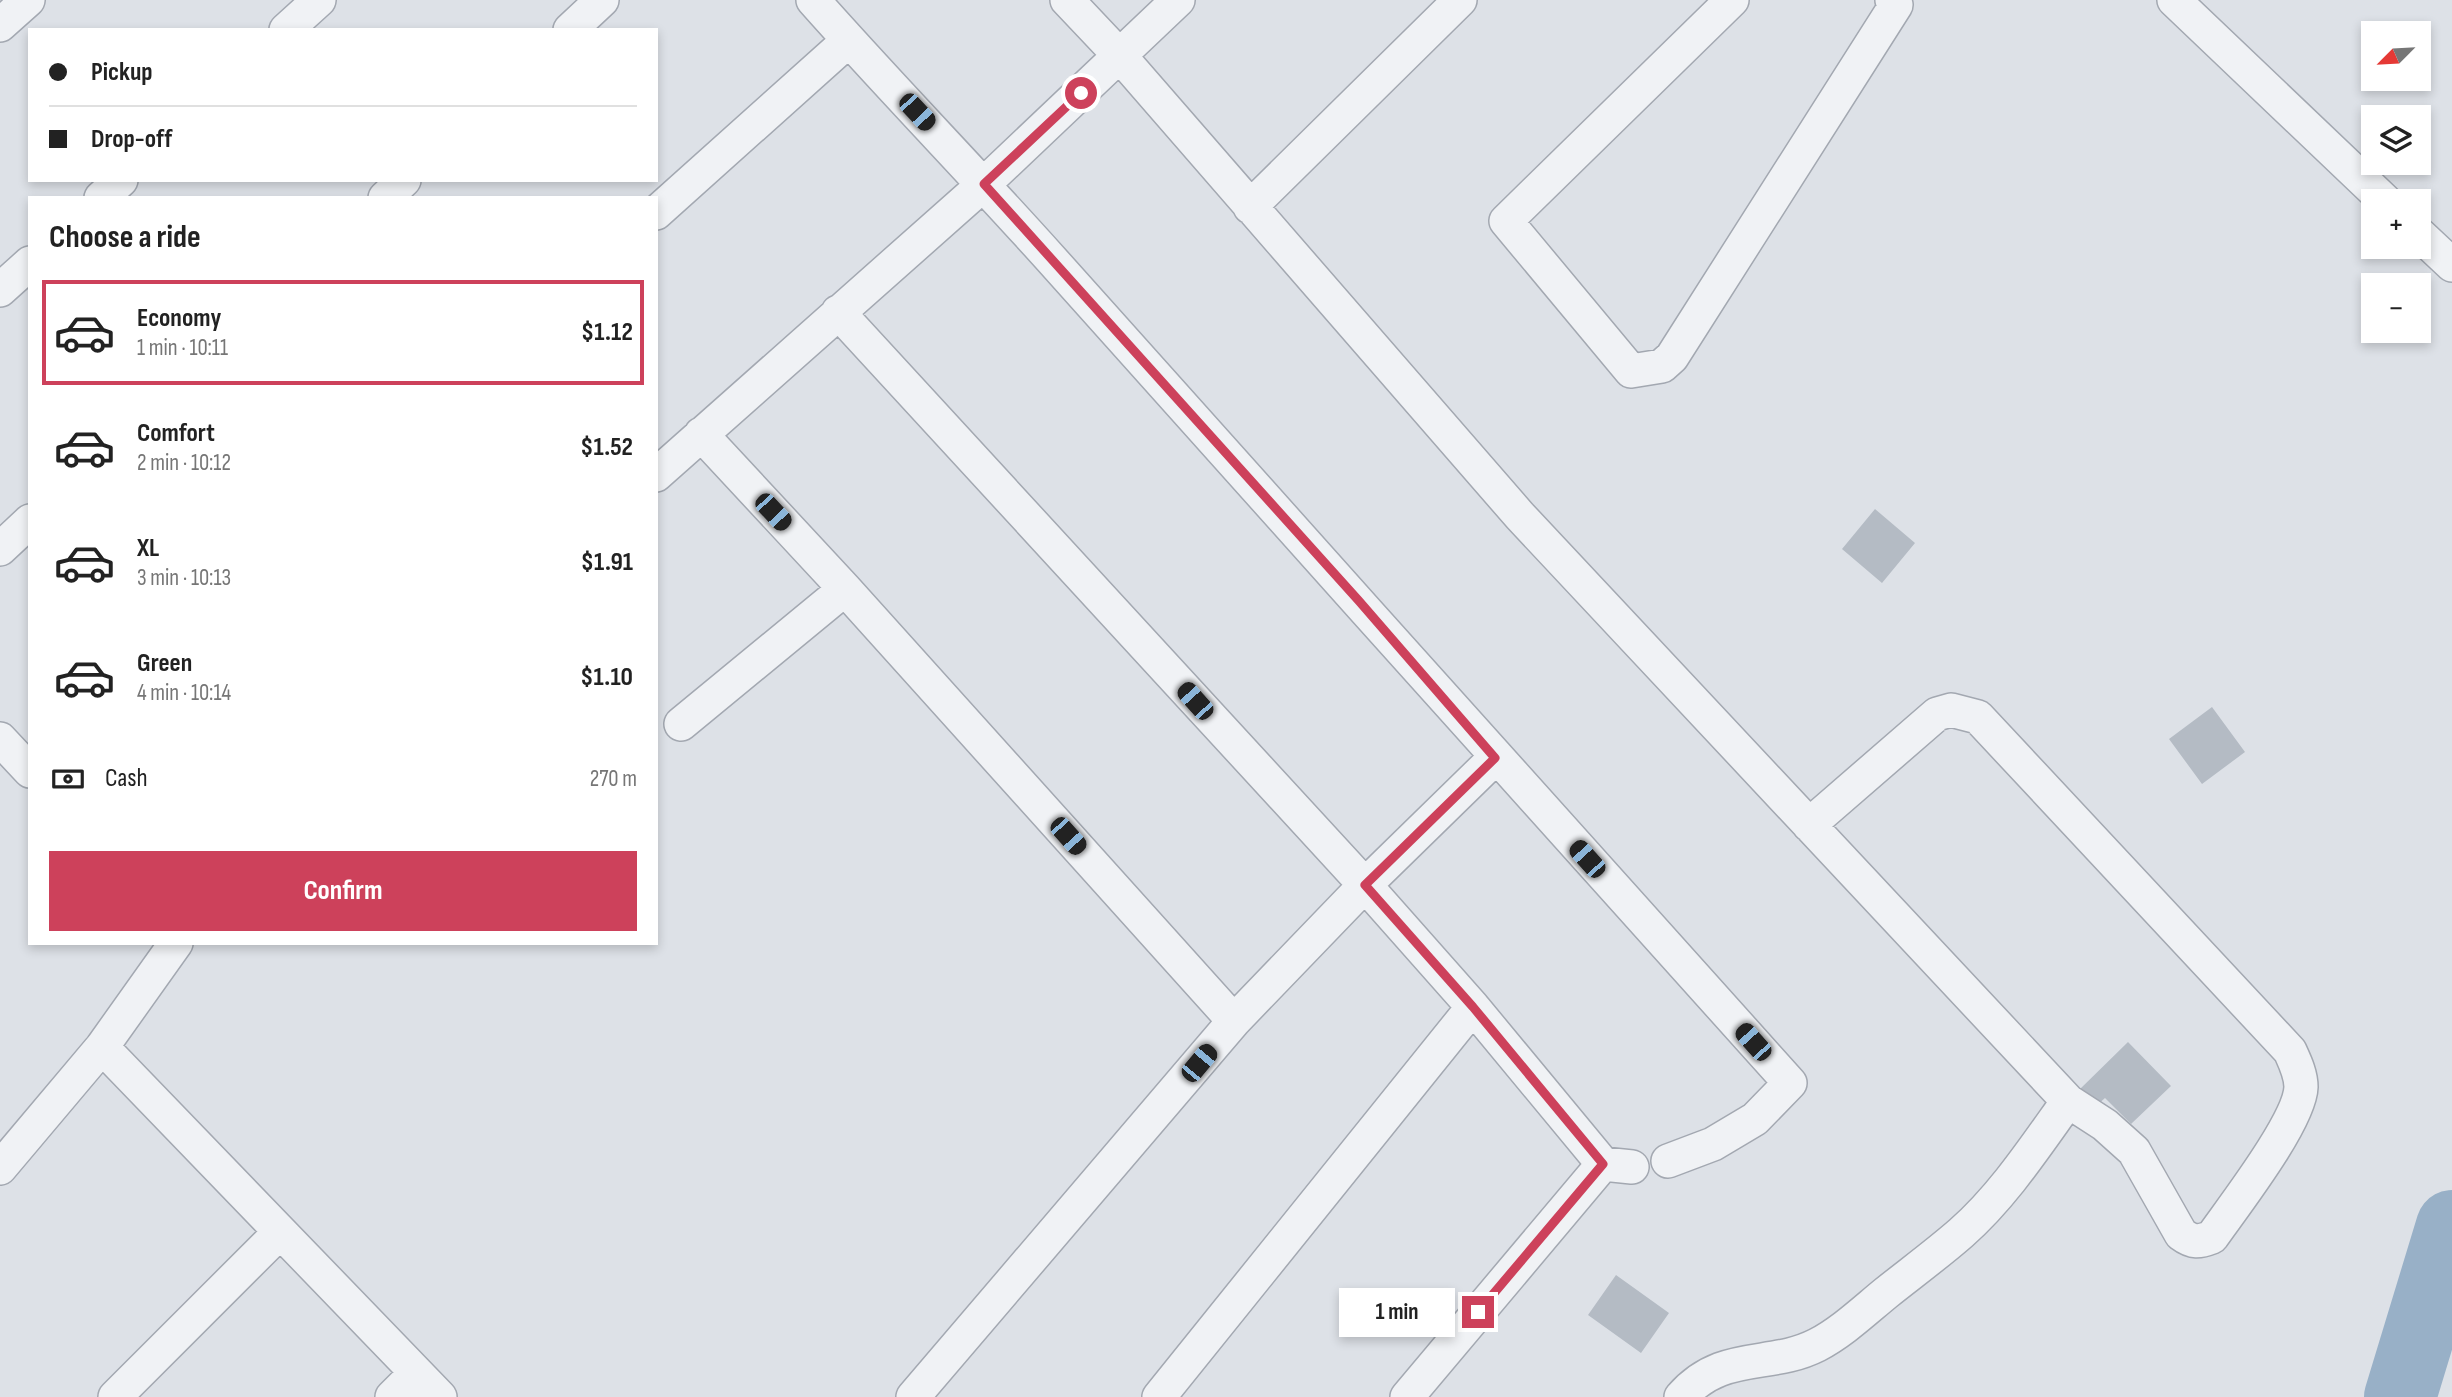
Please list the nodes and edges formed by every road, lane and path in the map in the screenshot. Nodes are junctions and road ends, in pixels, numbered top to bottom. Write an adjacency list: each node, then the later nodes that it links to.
1 (28, 0): 11 (street)
2 (319, 0): 12 (street)
3 (602, 0): 13 (street)
4 (813, 0): 14 (street)
5 (1068, 0): 15 (street)
6 (1178, 0): 15 (street)
7 (1460, 0): 22 (street)
8 (1732, 0): 9 (street)
9 (1892, 0)
10 (2174, 0): 19 (street)
11 (0, 26)
12 (288, 28)
13 (572, 28)
14 (849, 40): 18 (street); 23 (street)
15 (1120, 56): 18 (street); 22 (street)
16 (119, 182): 20 (street)
17 (402, 182): 21 (street)
18 (984, 184): 28 (street); 36 (street)
19 (2372, 189)
20 (104, 196)
21 (387, 196)
22 (1250, 207): 38 (street)
23 (658, 211)
24 (2431, 245): 26 (street)
25 (28, 265): 27 (street)
26 (2452, 265)
27 (0, 290)
28 (838, 312): 29 (street); 39 (street)
29 (701, 434): 30 (street); 33 (street)
30 (658, 473)
31 (28, 524): 32 (street)
32 (0, 549)
33 (845, 589): 34 (street); 42 (street)
34 (681, 724)
35 (0, 739): 37 (street)
36 (1495, 758): 39 (street); 45 (street)
37 (28, 769)
38 (1809, 825): 44 (street); 44 (street)
39 (1365, 885): 41 (street); 42 (street)
40 (175, 945): 43 (street)
41 (1473, 1007): 53 (street); 54 (street)
42 (1234, 1021): 52 (street)
43 (102, 1047): 46 (street); 47 (street)
44 (2068, 1101): 55 (street)
45 (1668, 1161)
46 (0, 1168)
47 (280, 1232): 48 (street); 49 (street)
48 (416, 1373): 50 (street); 51 (street)
49 (115, 1397)
50 (392, 1397)
51 (440, 1397)
52 (913, 1397)
53 (1159, 1397)
54 (1407, 1397)
55 (1681, 1397)

